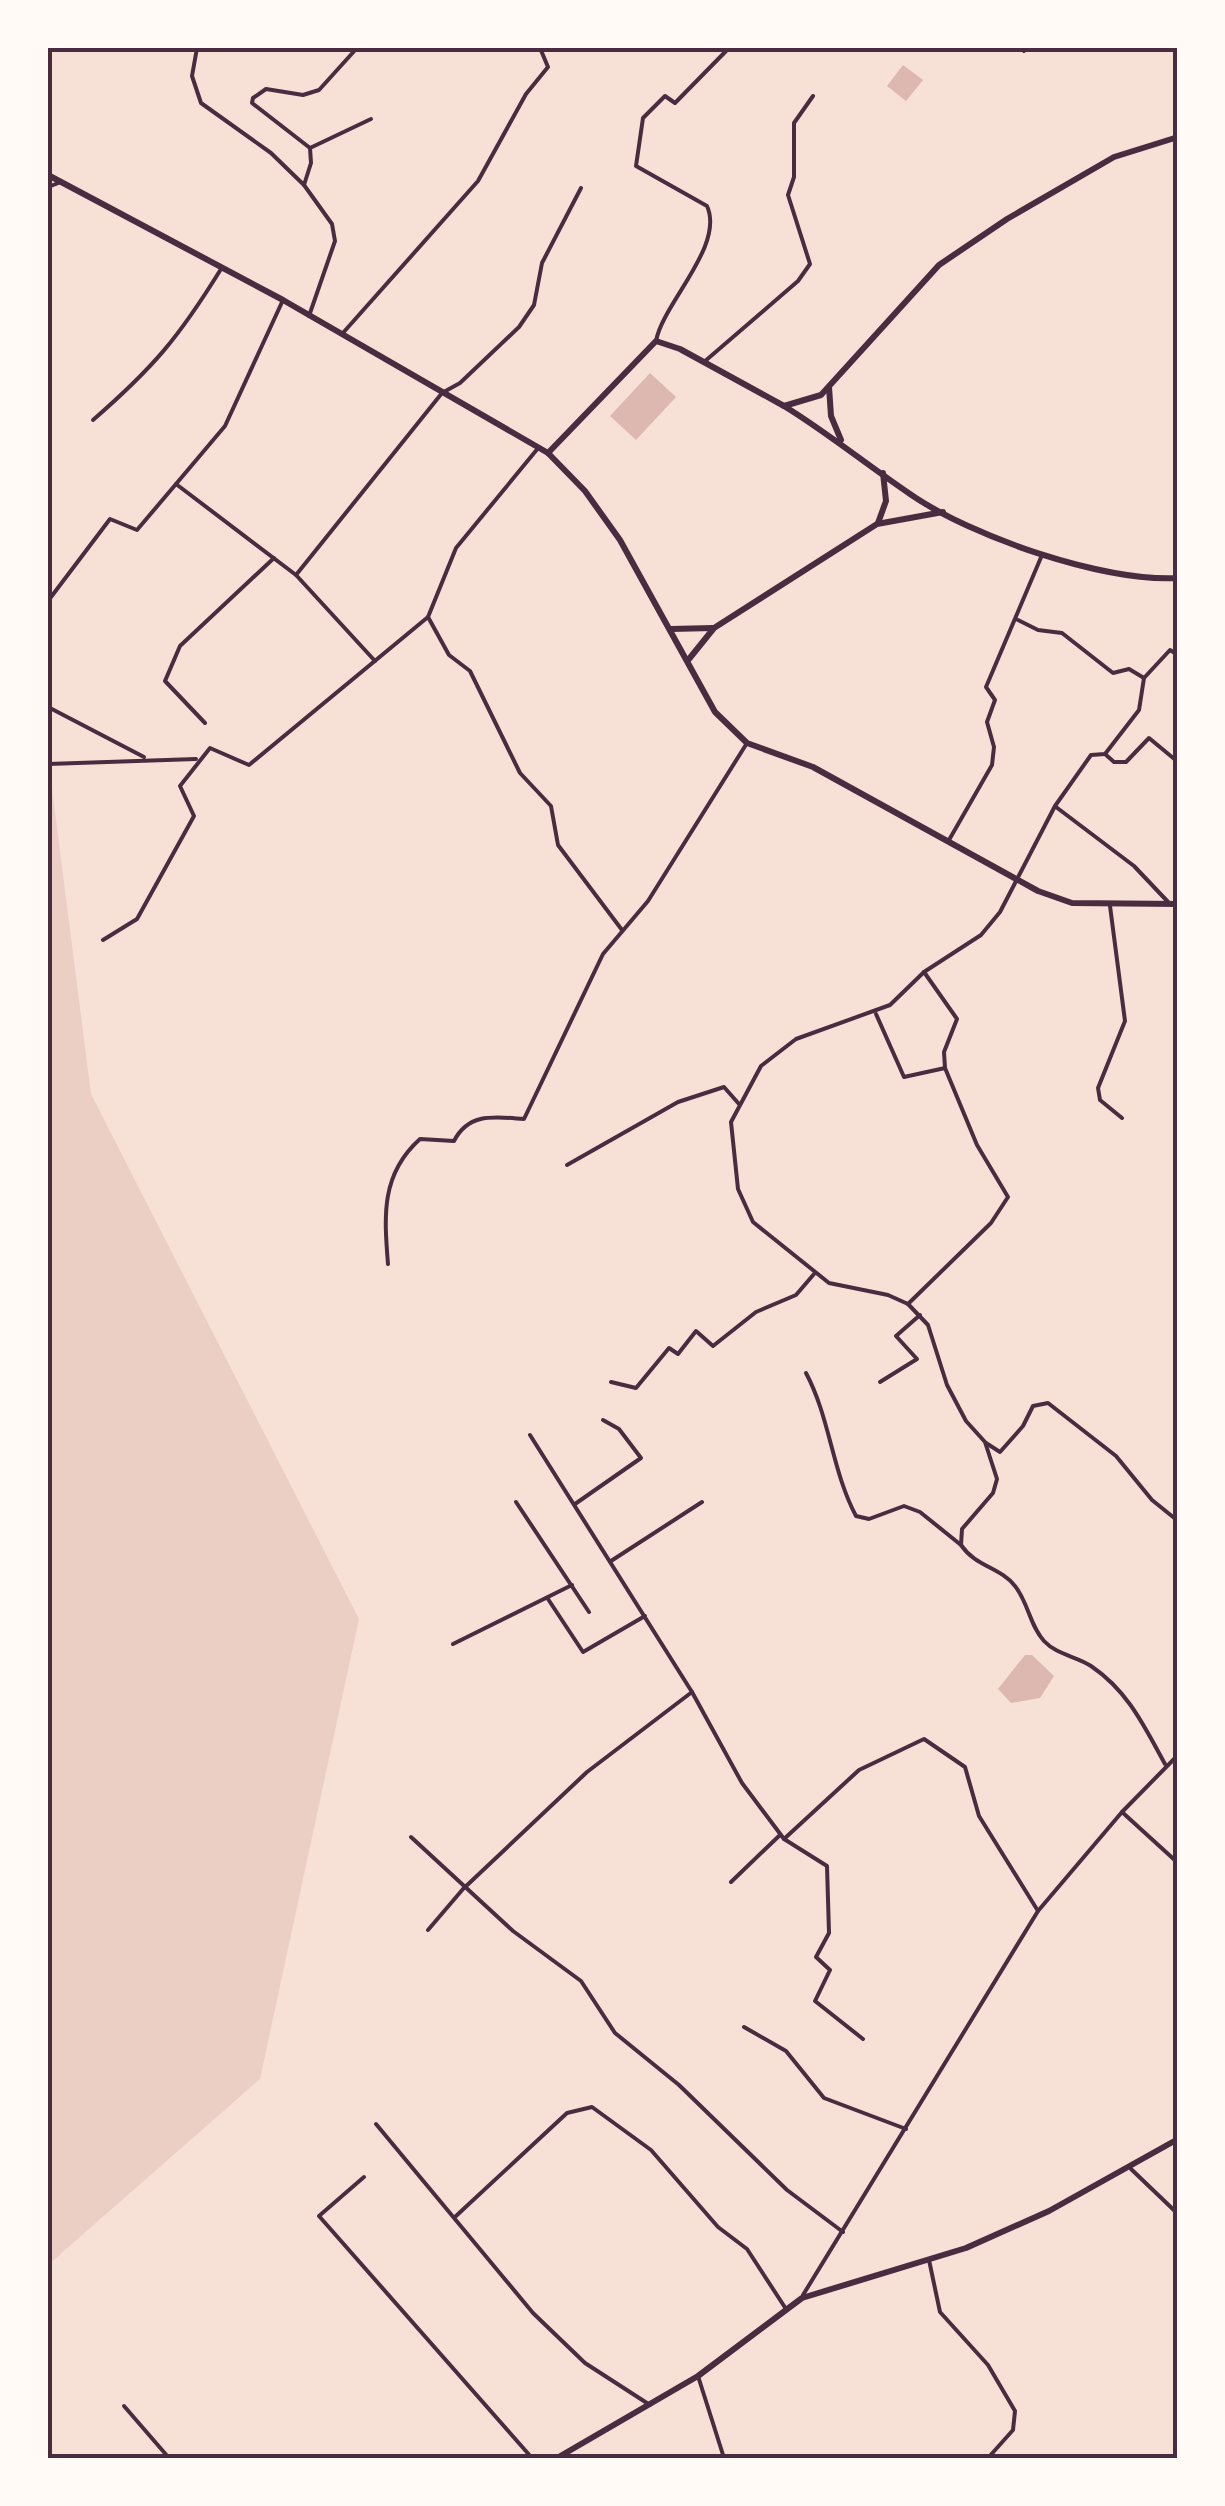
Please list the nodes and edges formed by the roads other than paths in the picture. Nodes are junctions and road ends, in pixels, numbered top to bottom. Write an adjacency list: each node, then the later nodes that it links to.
1 (197, 48): 11 (street)
2 (357, 48): 8 (street)
3 (540, 48): 17 (street)
4 (729, 48): 18 (street)
5 (813, 96): 19 (street)
6 (371, 119): 8 (street)
7 (1178, 137): 20 (main road)
8 (310, 148): 11 (street)
9 (48, 175): 10 (main road)
10 (61, 182): 12 (street); 14 (main road)
11 (304, 185): 16 (street)
12 (48, 187)
13 (581, 188): 21 (street)
14 (222, 268): 15 (main road); 23 (street)
15 (283, 300): 16 (main road); 28 (street)
16 (309, 316): 17 (main road)
17 (341, 335): 21 (main road)
18 (656, 341): 19 (main road); 26 (main road)
19 (704, 362): 22 (main road)
20 (829, 387): 22 (main road); 24 (main road)
21 (442, 393): 25 (main road); 33 (street)
22 (784, 406): 24 (main road)
23 (93, 420)
24 (841, 441): 27 (main road)
25 (539, 447): 26 (main road); 36 (street)
26 (548, 453): 39 (main road)
27 (883, 473): 29 (main road); 30 (main road)
28 (176, 484): 32 (street); 35 (street)
29 (944, 512): 30 (main road); 31 (main road)
30 (877, 524): 38 (main road)
31 (1042, 555): 34 (main road); 37 (street)
32 (274, 558): 33 (street); 45 (street)
33 (296, 574): 42 (street)
34 (1178, 578)
35 (48, 601)
36 (428, 617): 42 (street); 57 (street)
37 (1017, 620): 43 (street); 53 (street)
38 (714, 628): 39 (main road); 41 (main road)
39 (671, 629): 41 (main road)
40 (1178, 655): 43 (street)
41 (688, 659): 46 (main road)
42 (376, 662): 49 (street)
43 (1144, 678): 47 (street)
44 (48, 708): 48 (street)
45 (205, 723)
46 (747, 743): 53 (main road); 57 (street)
47 (1105, 754): 50 (street); 52 (street)
48 (148, 759): 49 (street); 51 (street)
49 (196, 759): 58 (street)
50 (1178, 762)
51 (48, 764)
52 (1055, 806): 54 (street); 55 (street)
53 (947, 844): 54 (main road)
54 (1018, 881): 56 (main road); 59 (street)
55 (1174, 904): 56 (main road)
56 (1110, 906): 63 (street)
57 (622, 930): 65 (street)
58 (103, 940)
59 (924, 972): 60 (street); 61 (street)
60 (876, 1012): 61 (street); 62 (street)
61 (945, 1068): 67 (street)
62 (739, 1104): 64 (street); 66 (street)
63 (1122, 1118)
64 (567, 1166)
65 (388, 1264)
66 (814, 1274): 67 (street); 70 (street)
67 (908, 1304): 68 (street)
68 (920, 1315): 71 (street); 74 (street)
69 (806, 1373): 79 (street)
70 (611, 1382)
71 (880, 1382)
72 (603, 1420): 77 (street)
73 (530, 1435): 77 (street)
74 (986, 1442): 78 (street); 79 (street)
75 (516, 1502): 81 (street)
76 (702, 1502): 80 (street)
77 (575, 1504): 80 (street)
78 (1178, 1521)
79 (961, 1545): 88 (street)
80 (611, 1561): 84 (street)
81 (572, 1584): 82 (street); 83 (street)
82 (548, 1599): 84 (street); 85 (street)
83 (588, 1612)
84 (646, 1616): 86 (street)
85 (453, 1644)
86 (692, 1692): 91 (street); 94 (street)
87 (1178, 1754): 88 (street)
88 (1164, 1764): 89 (street)
89 (1122, 1812): 92 (street); 95 (street)
90 (411, 1837): 94 (street)
91 (782, 1837): 93 (street); 95 (street); 98 (street)
92 (1178, 1863)
93 (731, 1882)
94 (463, 1889): 96 (street); 106 (street)
95 (1038, 1911): 100 (street)
96 (428, 1930)
97 (744, 2027): 100 (street)
98 (864, 2039)
99 (376, 2124): 105 (street)
100 (906, 2129): 106 (street)
101 (1178, 2139): 102 (main road)
102 (1130, 2168): 104 (street); 107 (main road)
103 (364, 2176): 115 (street)
104 (1178, 2214)
105 (456, 2216): 109 (street); 111 (street)
106 (843, 2232): 108 (street)
107 (928, 2260): 108 (main road); 117 (street)
108 (802, 2298): 109 (main road)
109 (786, 2309): 110 (main road)
110 (698, 2376): 111 (main road); 116 (street)
111 (650, 2405): 113 (main road)
112 (124, 2406): 114 (street)
113 (562, 2457)
114 (170, 2458)
115 (532, 2458)
116 (724, 2458)
117 (988, 2458)

